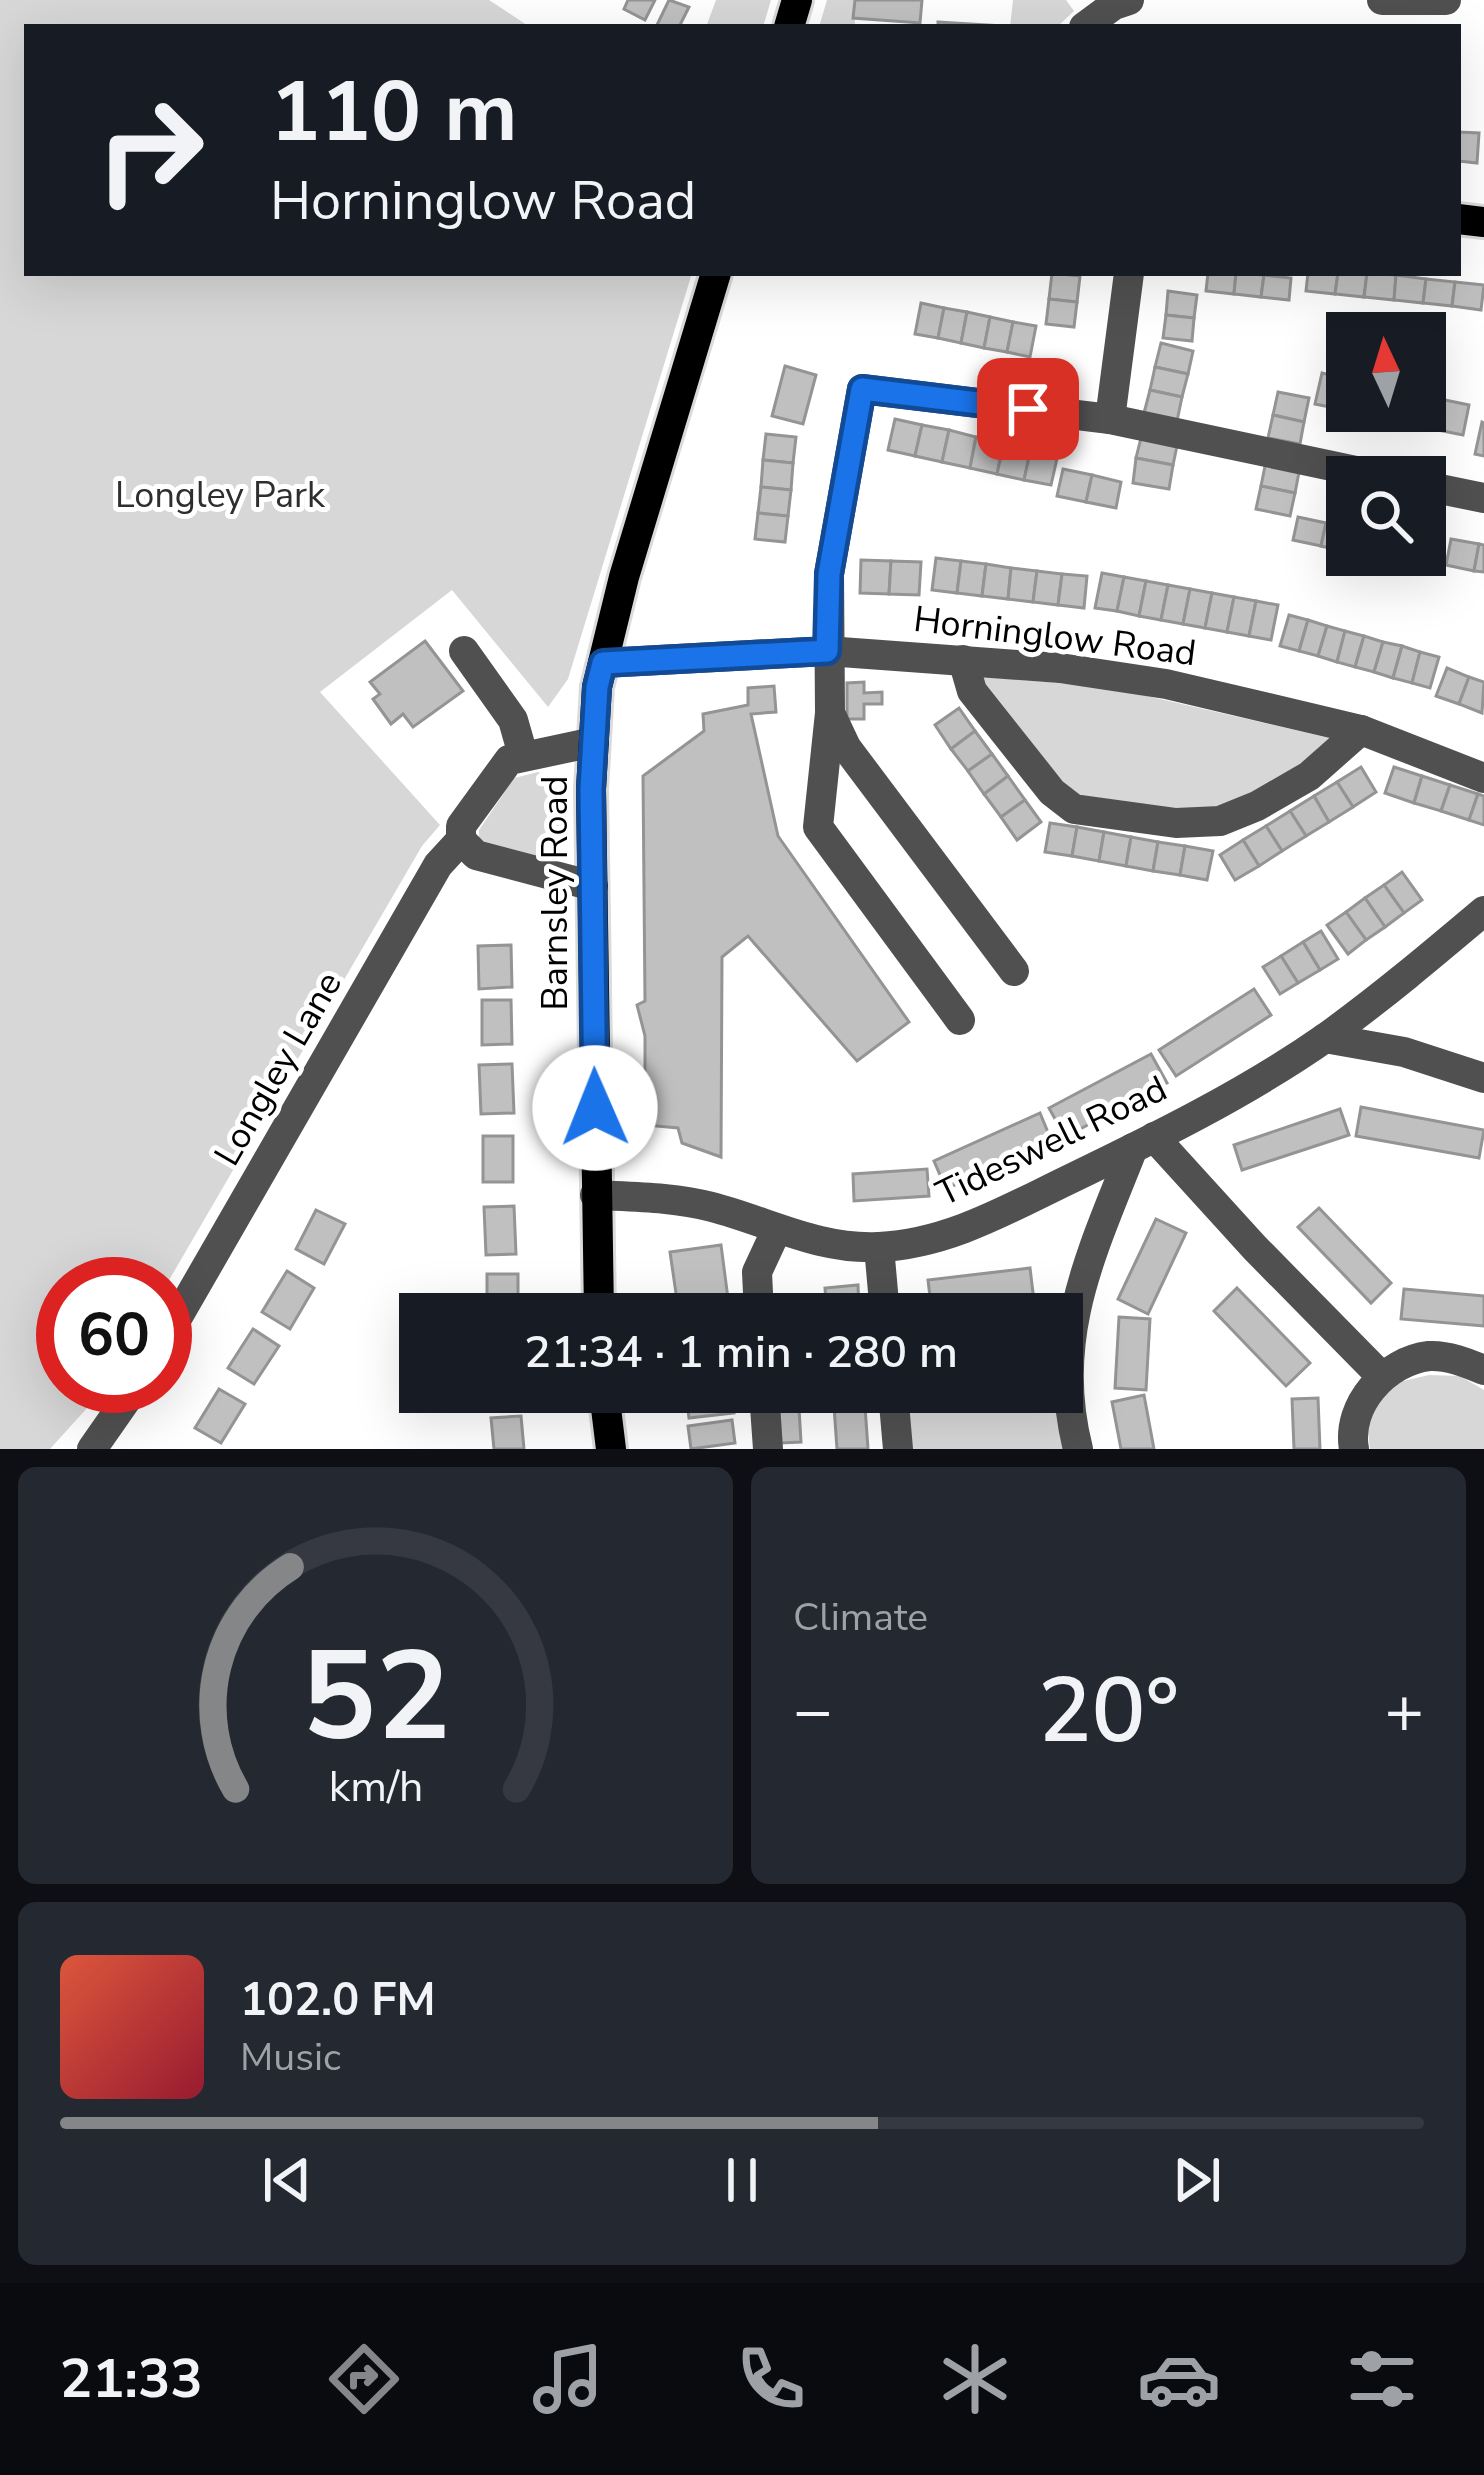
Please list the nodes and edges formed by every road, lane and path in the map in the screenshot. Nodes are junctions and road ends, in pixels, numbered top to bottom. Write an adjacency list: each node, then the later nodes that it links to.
1 (1382, 0): 2 (street)
2 (1446, 0)
3 (1118, 2): 4 (street)
4 (1088, 24)
5 (715, 276): 14 (main road, Barnsley Road)
6 (1129, 276): 7 (street)
7 (1110, 419): 8 (street); 12 (street)
8 (1326, 465)
9 (1446, 490): 10 (street)
10 (1484, 498)
11 (464, 651): 18 (street)
12 (827, 651): 13 (street, Horninglow Road); 14 (street, Horninglow Road); 15 (street)
13 (963, 660): 16 (street, Horninglow Road); 16 (street)
14 (603, 663): 17 (main road, Barnsley Road)
15 (830, 713): 23 (street); 24 (street)
16 (1361, 730): 19 (street, Horninglow Road)
17 (594, 742): 18 (street); 21 (main road, Barnsley Road)
18 (523, 755): 20 (street, Longley Lane)
19 (1484, 778)
20 (461, 840): 21 (street); 31 (street, Longley Lane)
21 (593, 886): 28 (main road, Barnsley Road)
22 (1484, 911): 25 (street, Tideswell Road)
23 (1013, 971)
24 (960, 1019)
25 (1325, 1038): 26 (street); 27 (street, Tideswell Road)
26 (1484, 1078)
27 (1144, 1143): 30 (street, Tideswell Road); 36 (street); 45 (street)
28 (595, 1195): 29 (street, Tideswell Road); 32 (main road, Barnsley Road)
29 (777, 1229): 30 (street, Tideswell Road); 33 (street)
30 (879, 1247): 34 (street)
31 (192, 1292)
32 (598, 1293)
33 (758, 1293)
34 (883, 1293)
35 (1484, 1370): 36 (street)
36 (1381, 1376): 46 (street)
37 (117, 1413): 41 (street)
38 (607, 1413): 42 (main road)
39 (765, 1413): 43 (street)
40 (895, 1413): 44 (street)
41 (92, 1449)
42 (611, 1449)
43 (768, 1449)
44 (898, 1449)
45 (1078, 1449)
46 (1354, 1449)

